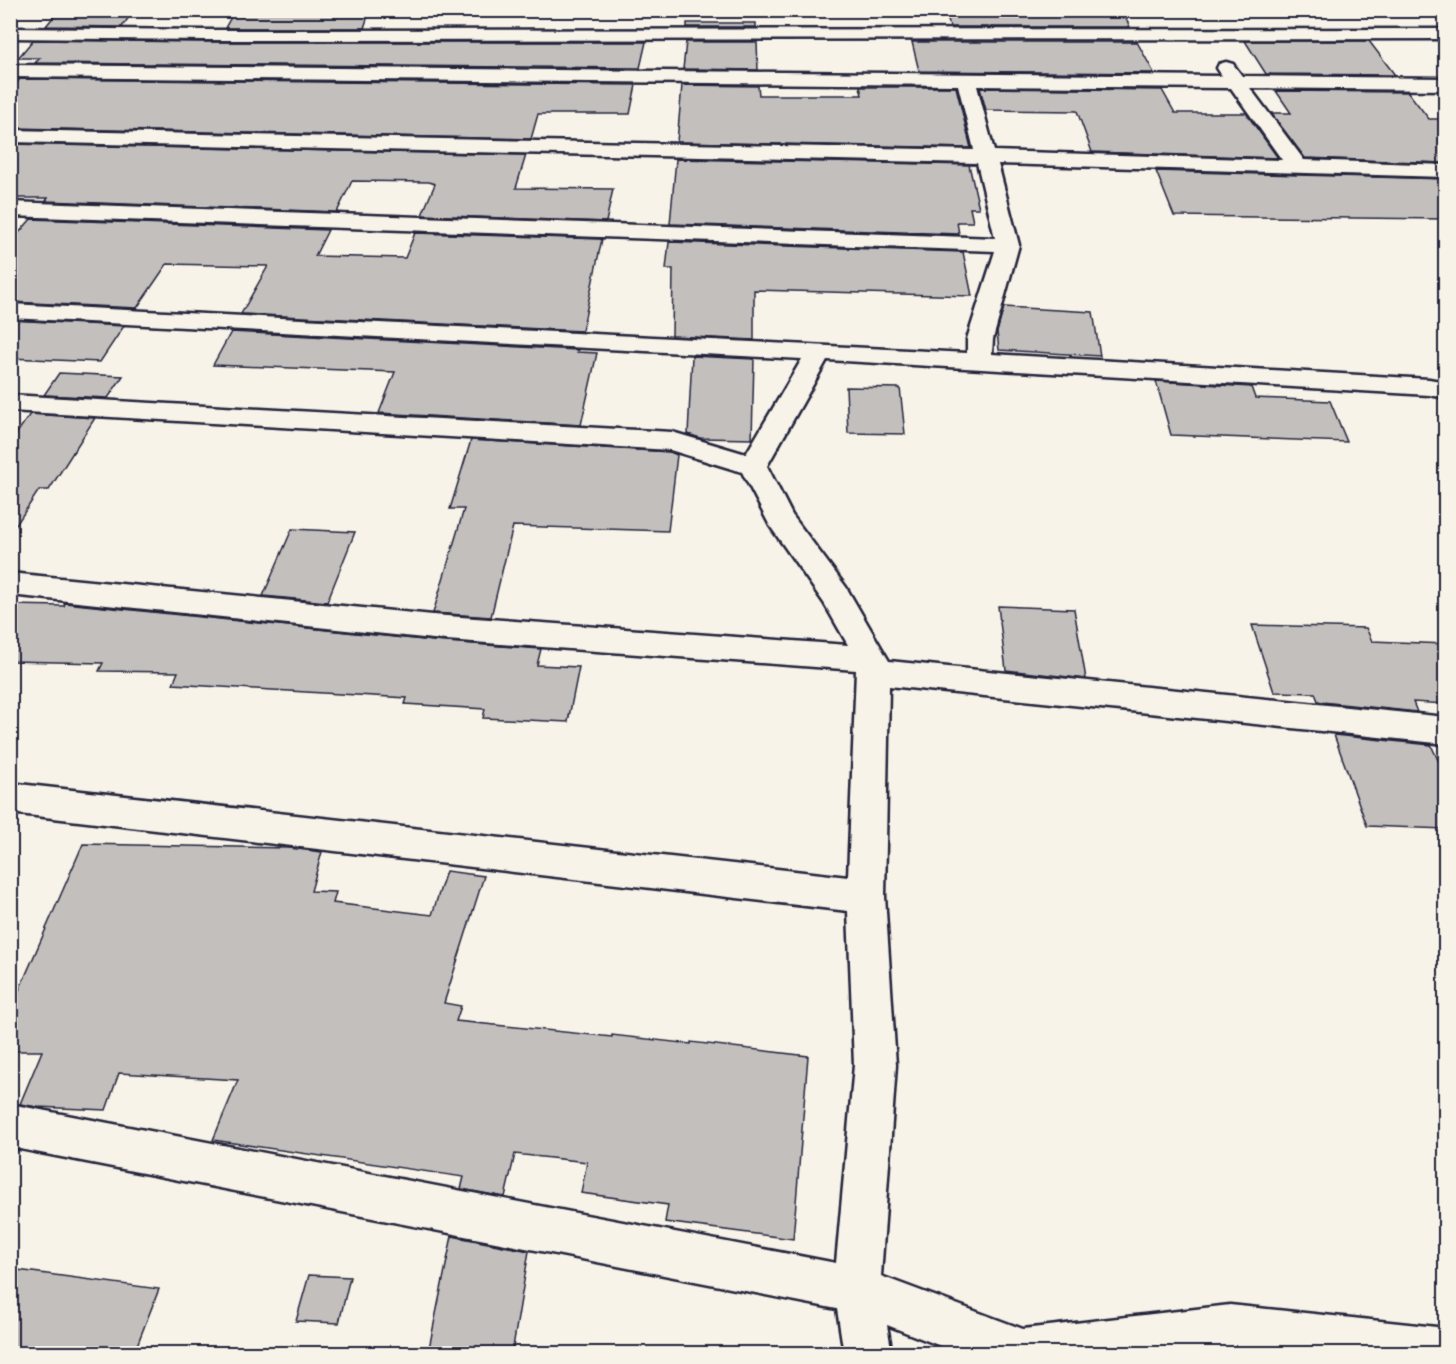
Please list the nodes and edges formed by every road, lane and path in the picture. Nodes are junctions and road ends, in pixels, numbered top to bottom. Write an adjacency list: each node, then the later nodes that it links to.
1 (569, 16): 5 (street)
2 (217, 19): 8 (street)
3 (855, 28): 5 (street); 6 (street); 10 (street)
4 (10, 33): 8 (street)
5 (706, 33): 8 (street)
6 (1205, 33): 7 (street); 12 (street)
7 (1446, 34)
8 (206, 35)
9 (10, 71): 10 (street)
10 (862, 79): 11 (street)
11 (966, 80): 12 (street); 15 (street)
12 (1234, 81): 13 (street); 16 (street)
13 (1446, 84)
14 (10, 136): 15 (street)
15 (985, 157): 16 (street); 19 (street)
16 (1298, 167): 17 (street)
17 (1446, 171)
18 (10, 209): 19 (street)
19 (1008, 245): 22 (street)
20 (10, 311): 21 (street)
21 (819, 352): 22 (street); 25 (street)
22 (979, 361): 23 (street)
23 (1446, 390)
24 (10, 403): 25 (street)
25 (753, 466): 27 (street)
26 (10, 584): 27 (street)
27 (873, 666): 28 (street); 30 (street)
28 (1446, 730)
29 (10, 798): 30 (street)
30 (867, 896): 32 (street)
31 (10, 1125): 32 (street)
32 (857, 1290): 33 (street); 34 (street)
33 (1446, 1352)
34 (868, 1353)

